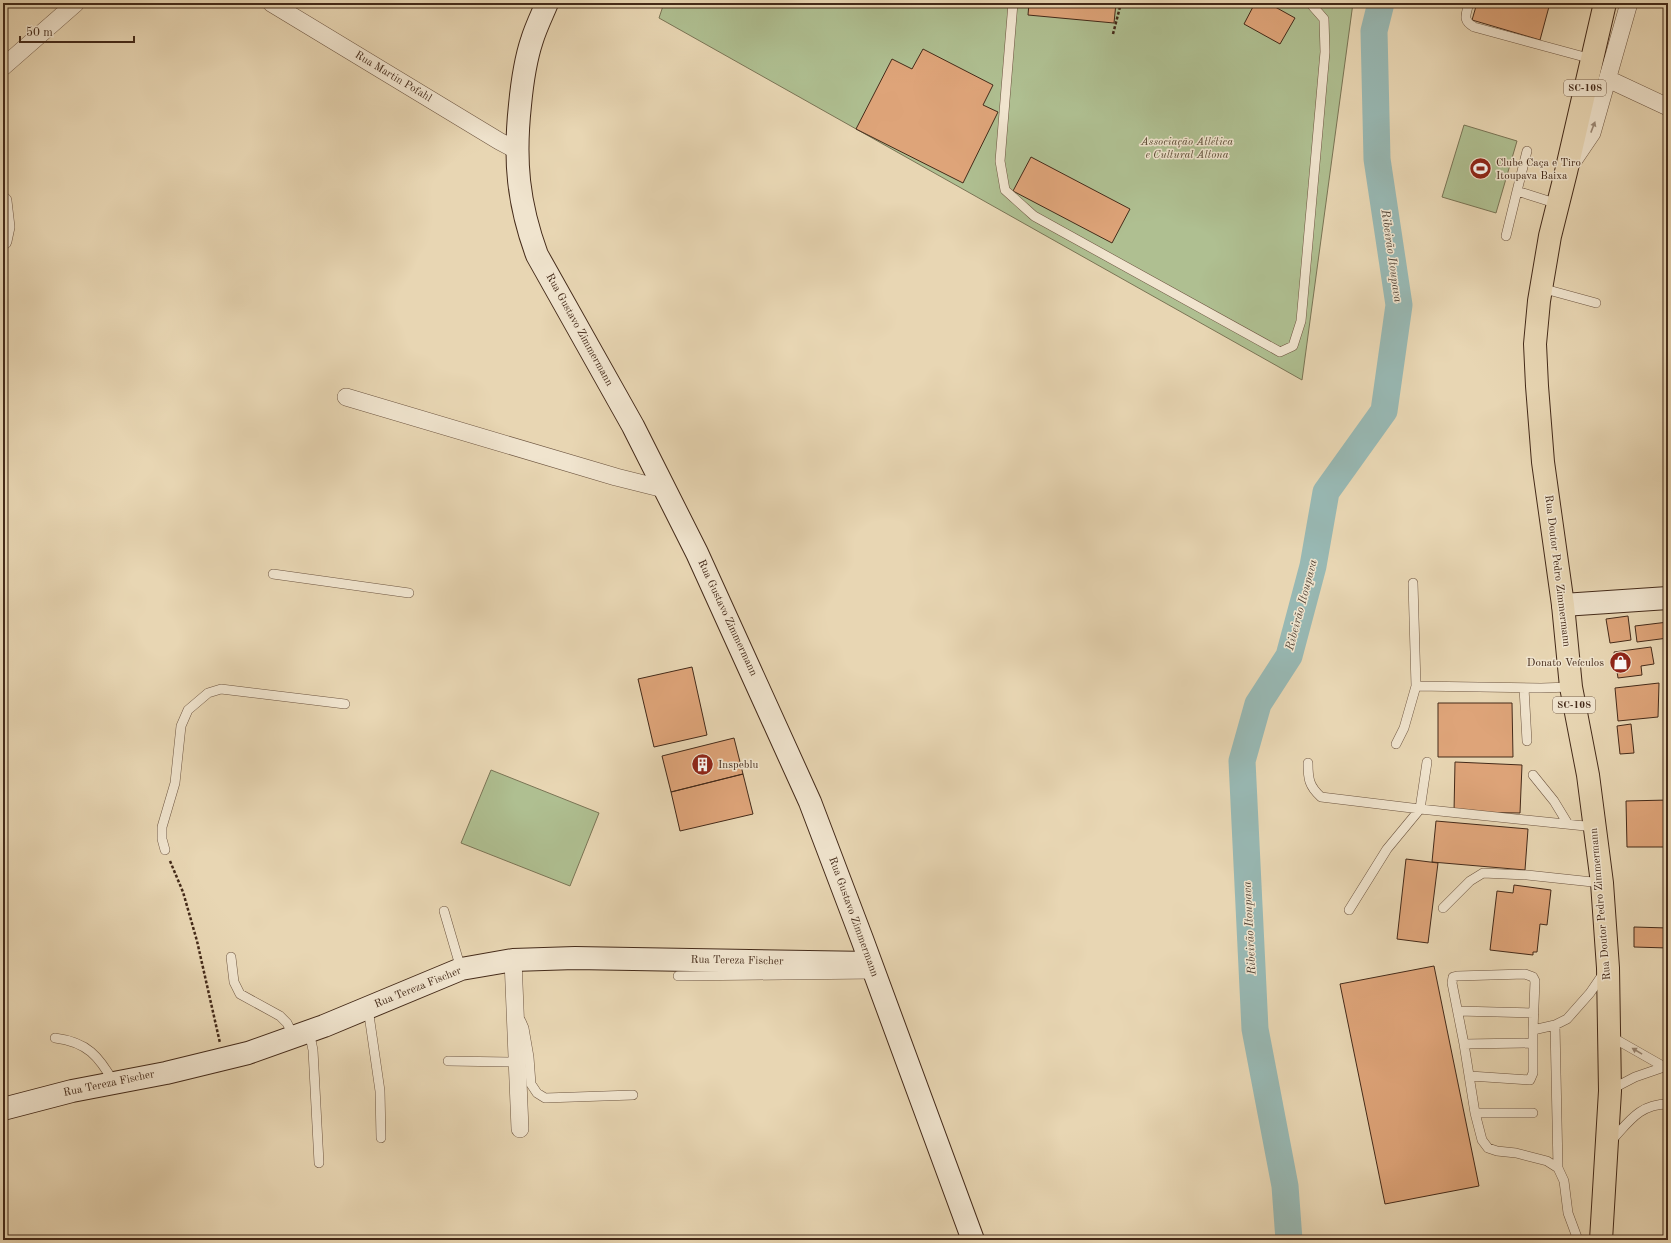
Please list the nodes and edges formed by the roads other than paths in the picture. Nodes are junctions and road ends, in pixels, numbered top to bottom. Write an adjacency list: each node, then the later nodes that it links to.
1 (76, 3): 10 (street)
2 (270, 3): 13 (street, Rua Martin Pofahl)
3 (547, 3): 13 (street, Rua Gustavo Zimmermann)
4 (1013, 3): 5 (lane)
5 (1310, 3)
6 (1469, 3): 9 (lane)
7 (1605, 3): 9 (main road, Rua Doutor Pedro Zimmermann / SC-108)
8 (1629, 3): 11 (street)
9 (1592, 59): 15 (main road, Rua Doutor Pedro Zimmermann / SC-108)
10 (3, 67)
11 (1608, 79): 12 (street); 15 (street, one-way to 11)
12 (1668, 107)
13 (516, 150): 24 (street, Rua Gustavo Zimmermann)
14 (1527, 151): 16 (lane)
15 (1566, 172): 18 (main road, Rua Doutor Pedro Zimmermann / SC-108)
16 (1517, 191): 18 (lane); 19 (lane)
17 (3, 201): 20 (street)
18 (1558, 204): 21 (main road, Rua Doutor Pedro Zimmermann / SC-108)
19 (1506, 236)
20 (3, 241)
21 (1541, 288): 22 (lane); 29 (main road, Rua Doutor Pedro Zimmermann / SC-108)
22 (1596, 303)
23 (346, 398): 24 (street)
24 (664, 489): 49 (street, Rua Gustavo Zimmermann)
25 (273, 574): 27 (lane)
26 (1413, 583): 30 (lane)
27 (409, 592)
28 (1668, 598): 29 (street)
29 (1563, 605): 31 (main road, Rua Doutor Pedro Zimmermann / SC-108)
30 (1416, 686): 32 (lane); 35 (lane)
31 (1571, 687): 32 (lane); 41 (main road, Rua Doutor Pedro Zimmermann / SC-108)
32 (1524, 688): 34 (lane)
33 (345, 704): 42 (lane)
34 (1527, 741)
35 (1396, 744)
36 (1427, 762): 39 (lane)
37 (1308, 763): 39 (lane)
38 (1533, 775): 40 (lane)
39 (1420, 809): 40 (lane); 45 (lane)
40 (1568, 824): 41 (lane)
41 (1595, 826): 43 (main road, Rua Doutor Pedro Zimmermann / SC-108)
42 (165, 850)
43 (1602, 883): 44 (lane); 50 (main road, Rua Doutor Pedro Zimmermann / SC-108)
44 (1443, 908)
45 (1349, 910)
46 (444, 911): 51 (lane)
47 (231, 957): 59 (lane)
48 (513, 960): 49 (street, Rua Tereza Fischer); 51 (street, Rua Tereza Fischer); 56 (street)
49 (872, 968): 52 (lane); 80 (street, Rua Gustavo Zimmermann)
50 (1608, 968): 57 (lane); 60 (main road, Rua Doutor Pedro Zimmermann / SC-108)
51 (461, 969): 53 (street, Rua Tereza Fischer)
52 (678, 976)
53 (368, 1008): 59 (street, Rua Tereza Fischer); 76 (lane)
54 (1458, 1011): 55 (lane); 55 (lane); 63 (lane)
55 (1534, 1013): 58 (lane)
56 (515, 1016): 65 (street); 70 (lane)
57 (1555, 1025): 58 (lane); 79 (lane)
58 (1533, 1030): 62 (lane)
59 (302, 1034): 68 (street, Rua Tereza Fischer); 78 (lane)
60 (1609, 1035): 66 (lane, one-way to 60); 69 (main road, Rua Doutor Pedro Zimmermann / SC-108)
61 (55, 1038): 68 (lane)
62 (1533, 1043): 63 (lane); 67 (lane)
63 (1464, 1044): 67 (lane)
64 (448, 1061): 65 (lane)
65 (517, 1062): 75 (street)
66 (1666, 1068): 69 (lane)
67 (1470, 1076): 73 (lane)
68 (114, 1083): 72 (street, Rua Tereza Fischer)
69 (1610, 1091): 77 (main road, Rua Doutor Pedro Zimmermann / SC-108)
70 (633, 1095)
71 (1668, 1104): 77 (lane)
72 (3, 1109)
73 (1475, 1113): 74 (lane); 79 (lane)
74 (1534, 1113)
75 (520, 1129)
76 (381, 1138)
77 (1607, 1146): 82 (main road, Rua Doutor Pedro Zimmermann / SC-108)
78 (319, 1163)
79 (1558, 1168): 81 (lane)
80 (973, 1240)
81 (1578, 1240)
82 (1602, 1240)

